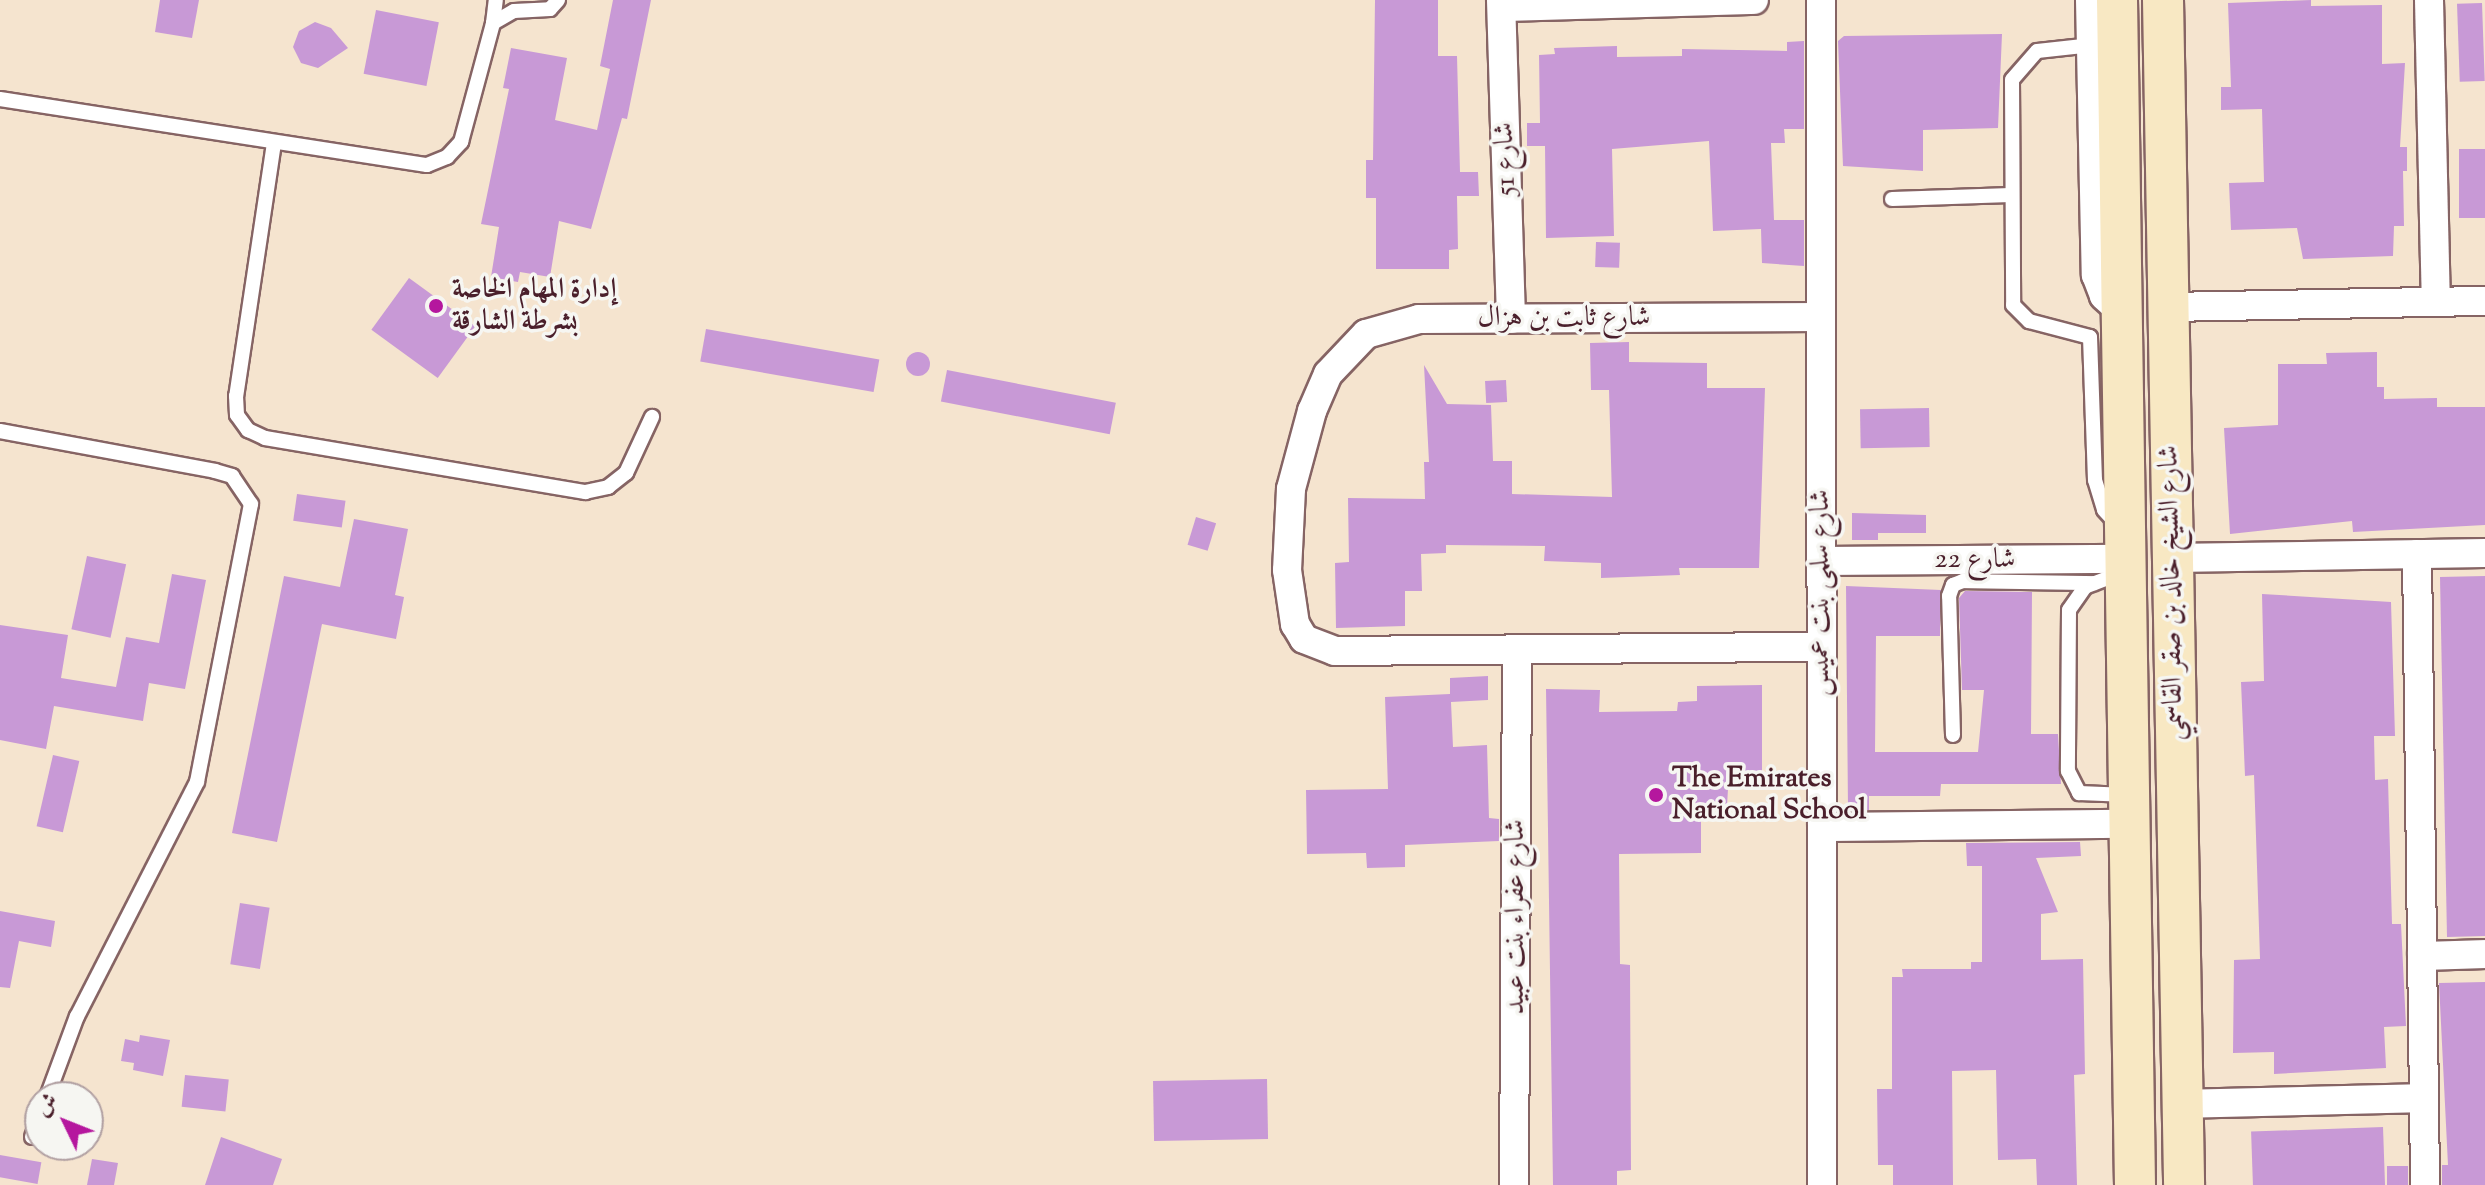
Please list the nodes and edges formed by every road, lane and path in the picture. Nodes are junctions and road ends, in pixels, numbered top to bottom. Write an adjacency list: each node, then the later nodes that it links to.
1 (496, 0): 10 (lane)
2 (558, 0): 10 (lane)
3 (1754, 0): 9 (street)
4 (1821, 0): 20 (street, شارع سلمى بنت عميس)
5 (2090, 0): 11 (street)
6 (2117, 0): 19 (main road, شارع الشيخ خالد بن صقر القاسمي)
7 (2163, 0): 18 (main road, شارع الشيخ خالد بن صقر القاسمي)
8 (2429, 0): 17 (street)
9 (1502, 4): 21 (street, شارع 51)
10 (493, 23): 13 (lane)
11 (2092, 45): 14 (lane); 19 (street)
12 (0, 99): 13 (lane)
13 (274, 143): 22 (lane)
14 (2011, 195): 15 (lane); 27 (lane)
15 (1892, 199)
16 (2485, 301): 17 (street)
17 (2436, 302): 18 (street)
18 (2168, 307): 26 (main road, شارع الشيخ خالد بن صقر القاسمي)
19 (2124, 314): 27 (main road, شارع الشيخ خالد بن صقر القاسمي)
20 (1821, 317): 21 (street, شارع ثابت بن هزال); 28 (street, شارع سلمى بنت عميس)
21 (1511, 319): 30 (street, شارع ثابت بن هزال)
22 (652, 417)
23 (0, 431): 36 (lane)
24 (2485, 553): 25 (street)
25 (2417, 554): 26 (street); 35 (street)
26 (2173, 558): 38 (main road, شارع الشيخ خالد بن صقر القاسمي)
27 (2120, 560): 28 (street, شارع 22); 31 (lane); 32 (main road, شارع الشيخ خالد بن صقر القاسمي); 32 (lane)
28 (1821, 561): 29 (street, شارع سلمى بنت عميس)
29 (1821, 647): 30 (street); 33 (street, شارع سلمى بنت عميس)
30 (1517, 649): 39 (street, شارع عفراء بنت عبيد)
31 (1953, 735)
32 (2132, 809): 33 (street); 41 (main road, شارع الشيخ خالد بن صقر القاسمي)
33 (1822, 827): 40 (street, شارع سلمى بنت عميس)
34 (2485, 954): 35 (street)
35 (2422, 956): 37 (street)
36 (53, 1081)
37 (2424, 1098): 38 (street); 43 (street)
38 (2182, 1104): 42 (main road, شارع الشيخ خالد بن صقر القاسمي)
39 (1514, 1185)
40 (1822, 1185)
41 (2135, 1185)
42 (2184, 1185)
43 (2425, 1185)

